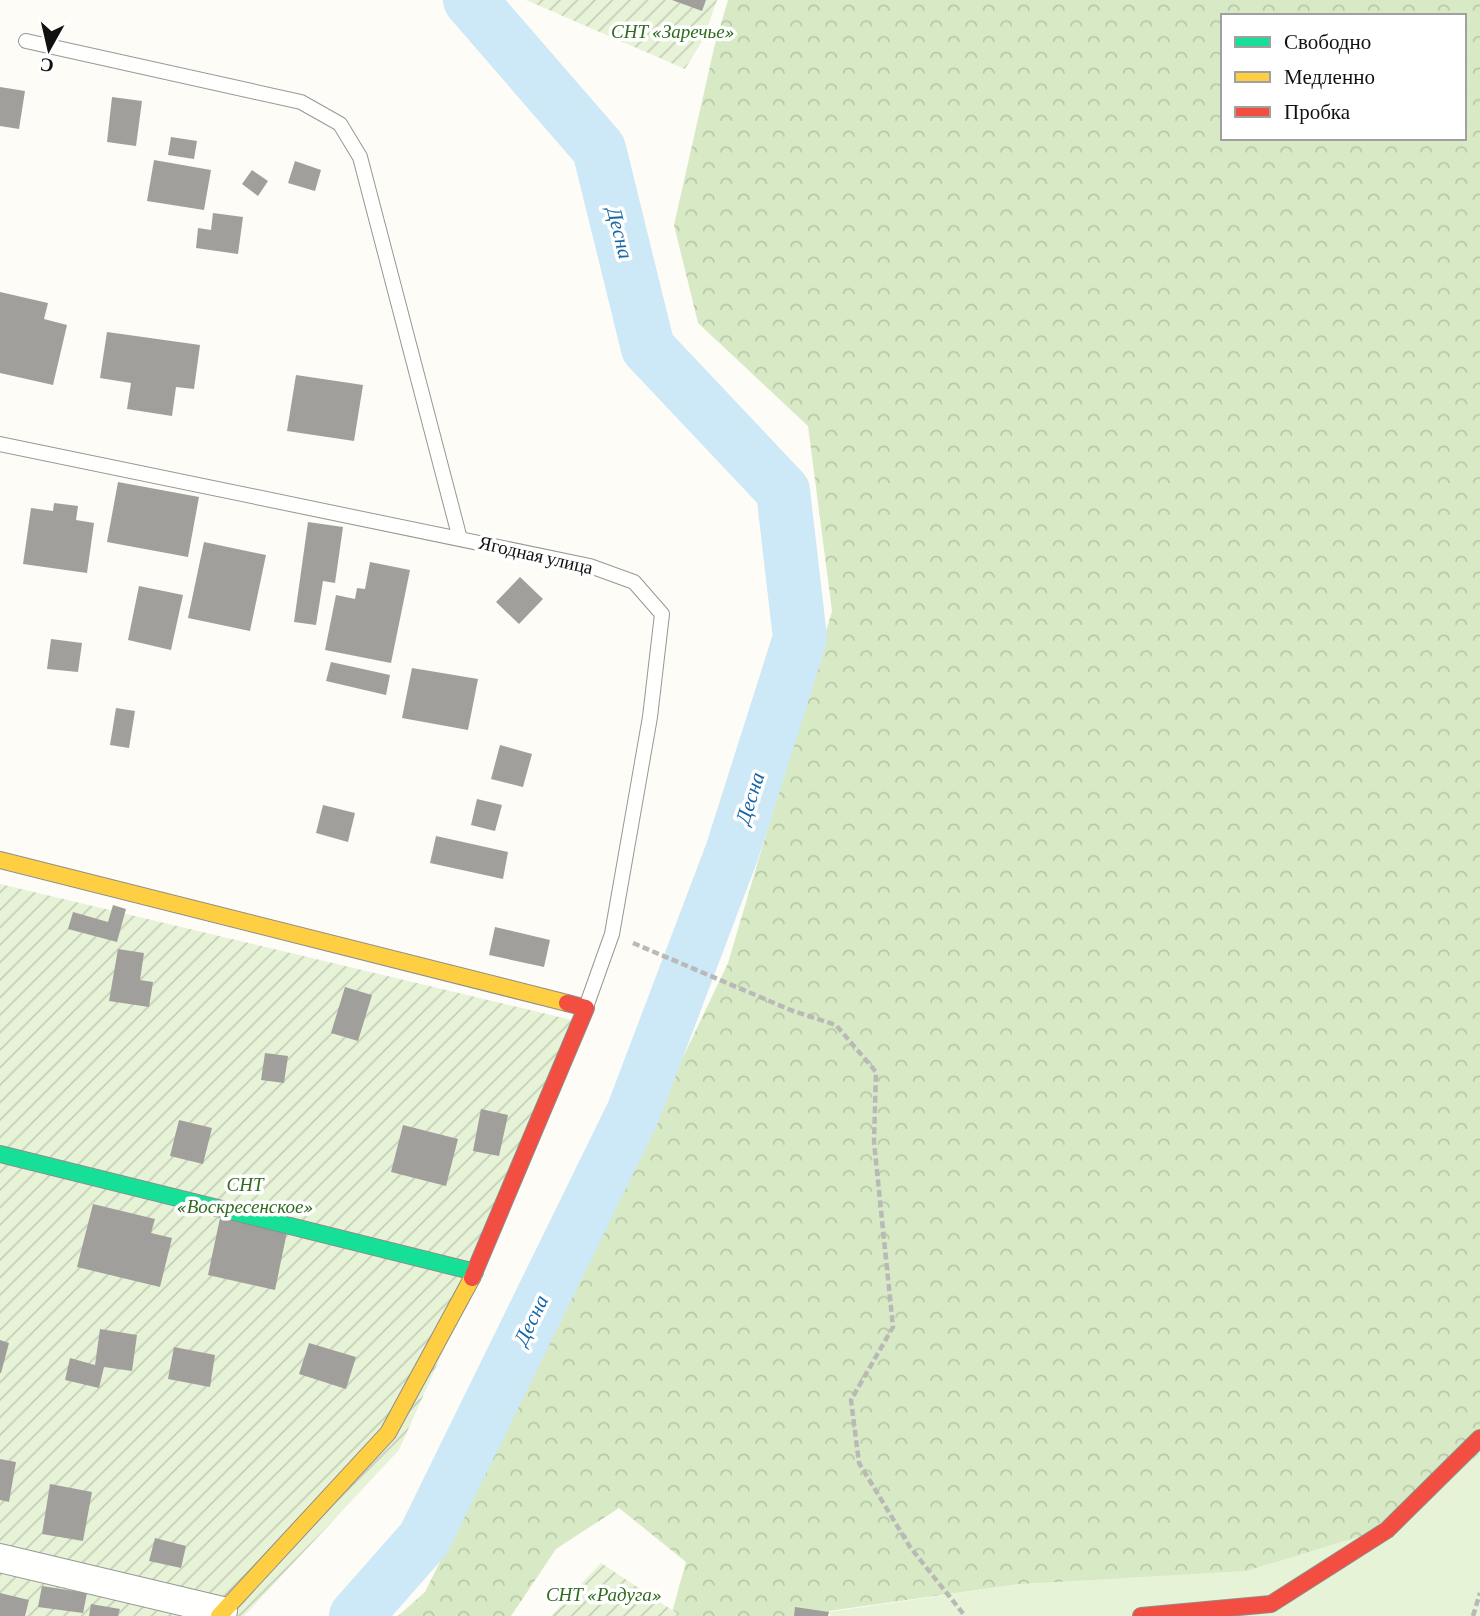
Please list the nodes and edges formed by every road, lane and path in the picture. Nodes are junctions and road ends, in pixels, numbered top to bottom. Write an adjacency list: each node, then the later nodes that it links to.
1 (26, 41): 3 (lane)
2 (0, 444): 3 (lane, Ягодная улица)
3 (460, 539): 5 (lane, Ягодная улица)
4 (0, 860): 6 (street)
5 (612, 934): 6 (lane, Ягодная улица); 13 (path)
6 (586, 1008): 8 (street)
7 (0, 1154): 8 (street)
8 (475, 1272): 12 (street)
9 (1480, 1438): 14 (street)
10 (0, 1558): 12 (street)
11 (1480, 1593): 15 (path)
12 (221, 1614)
13 (965, 1616)
14 (1141, 1616)
15 (1473, 1616)

